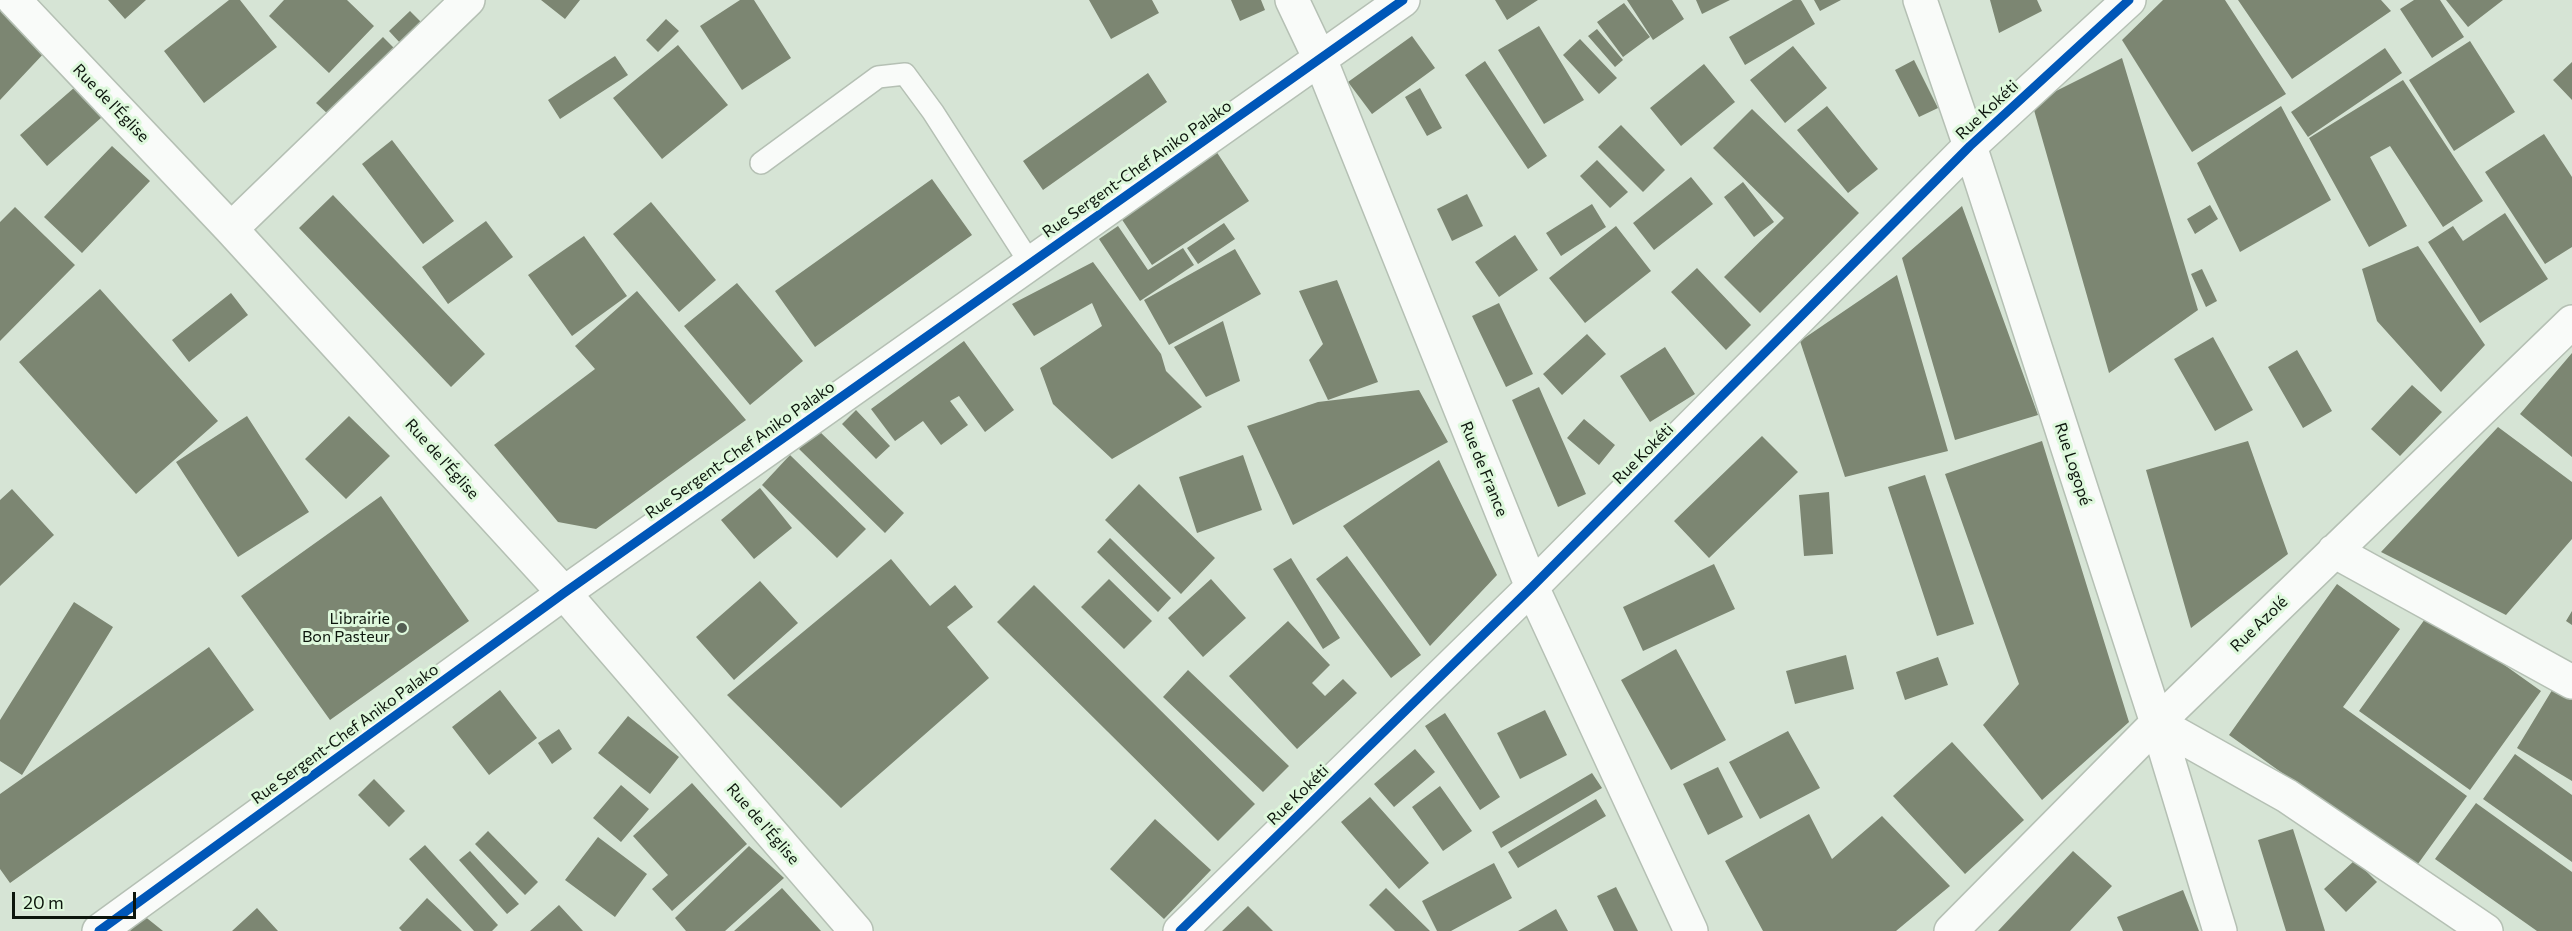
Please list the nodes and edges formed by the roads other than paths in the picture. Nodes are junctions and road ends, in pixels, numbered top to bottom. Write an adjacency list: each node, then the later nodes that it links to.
1 (14, 0): 10 (street, Rue de l'Église)
2 (468, 0): 10 (street)
3 (1292, 0): 7 (street, Rue de France)
4 (1403, 0): 7 (street, Rue Sergent-Chef Aniko Palako)
5 (1920, 0): 8 (street, Rue Logopé)
6 (2130, 0): 8 (street, Rue Kokéti)
7 (1320, 59): 11 (street, Rue Sergent-Chef Aniko Palako); 14 (street, Rue de France)
8 (1970, 146): 14 (street, Rue Kokéti); 17 (street, Rue Logopé)
9 (761, 163): 11 (lane)
10 (231, 229): 15 (street, Rue de l'Église)
11 (1030, 263): 15 (street, Rue Sergent-Chef Aniko Palako)
12 (2572, 322): 13 (street, Rue Azolé)
13 (2334, 551): 16 (street); 17 (street, Rue Azolé)
14 (1532, 587): 20 (street, Rue Kokéti); 21 (street, Rue de France)
15 (564, 593): 18 (street, Rue Sergent-Chef Aniko Palako); 19 (street, Rue de l'Église)
16 (2572, 682)
17 (2157, 723): 22 (street, Rue Azolé); 23 (street, Rue Logopé); 24 (street)
18 (99, 931)
19 (856, 931)
20 (1180, 931)
21 (1691, 931)
22 (1951, 931)
23 (2220, 931)
24 (2486, 931)

